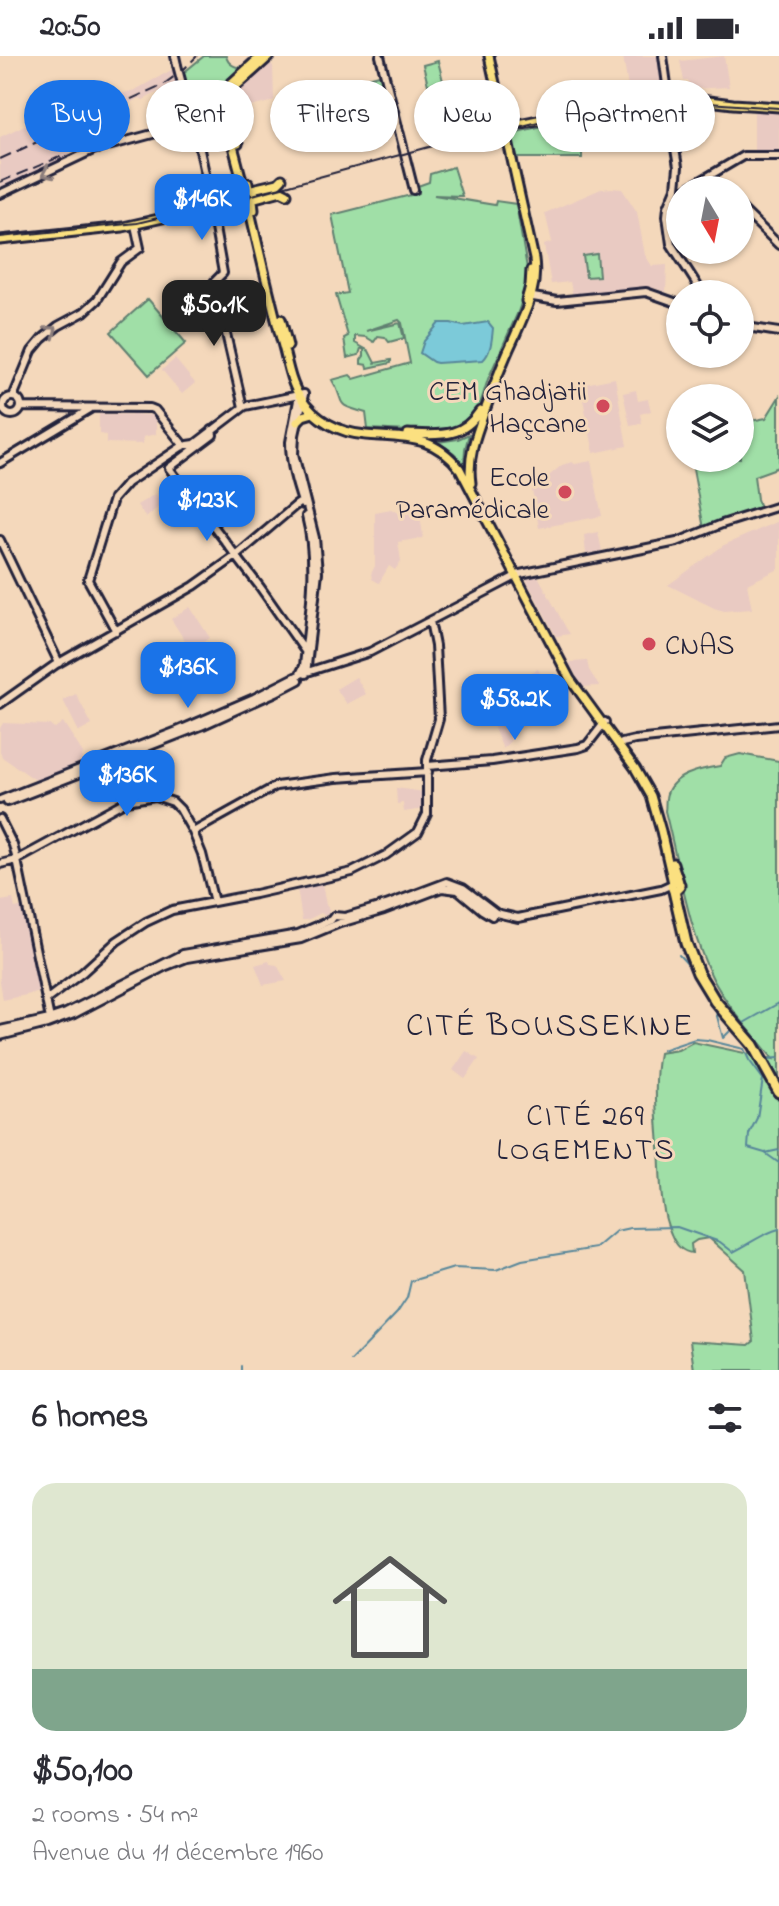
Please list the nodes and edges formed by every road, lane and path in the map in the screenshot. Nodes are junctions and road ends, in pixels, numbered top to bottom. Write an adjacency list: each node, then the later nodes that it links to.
1 (175, 56): 7 (street, bridge)
2 (261, 56): 8 (main road)
3 (270, 56): 9 (main road)
4 (380, 56): 24 (street)
5 (487, 56): 10 (main road)
6 (663, 56): 11 (street)
7 (181, 80)
8 (235, 80)
9 (243, 80)
10 (493, 80)
11 (666, 80)
12 (715, 103): 13 (main road)
13 (779, 107)
14 (146, 136): 25 (street, one-way to 25)
15 (200, 152): 28 (street)
16 (237, 152): 27 (main road)
17 (509, 152): 34 (main road)
18 (509, 152): 33 (main road)
19 (676, 152): 21 (street)
20 (779, 156): 22 (street)
21 (677, 176)
22 (711, 176)
23 (282, 179): 27 (main road)
24 (414, 190)
25 (0, 194)
26 (287, 194): 27 (main road)
27 (248, 196): 28 (main road); 39 (main road)
28 (211, 204): 30 (main road); 31 (main road); 44 (street)
29 (754, 221): 32 (street)
30 (135, 225): 31 (main road); 40 (street, one-way to 30)
31 (0, 238)
32 (779, 245)
33 (535, 282): 34 (main road); 36 (street)
34 (530, 299): 36 (street); 47 (main road)
35 (666, 299): 36 (street)
36 (557, 301)
37 (754, 328): 38 (street)
38 (779, 332)
39 (301, 394): 41 (street); 44 (street); 46 (main road); 48 (street); 51 (main road)
40 (13, 397): 42 (street); 43 (street)
41 (271, 401): 44 (street); 48 (street)
42 (2, 405): 43 (street)
43 (20, 405): 45 (street)
44 (243, 405): 50 (street)
45 (93, 407): 53 (street); 54 (street)
46 (313, 413): 48 (main road); 51 (main road)
47 (482, 413): 49 (main road); 51 (main road); 55 (main road)
48 (296, 420): 56 (street)
49 (476, 425): 52 (main road); 55 (main road)
50 (211, 429): 53 (street); 59 (street)
51 (412, 436): 52 (main road); 55 (main road)
52 (426, 438): 55 (main road)
53 (186, 445): 62 (street)
54 (0, 463)
55 (469, 481): 60 (main road)
56 (304, 500): 59 (street); 63 (street); 65 (street)
57 (779, 506): 60 (street)
58 (0, 540): 64 (street)
59 (236, 556): 62 (street); 63 (street)
60 (520, 576): 61 (street); 67 (main road)
61 (430, 623): 65 (street); 70 (street)
62 (116, 631): 64 (street)
63 (306, 650): 65 (street)
64 (59, 663): 66 (street)
65 (307, 670): 71 (street)
66 (0, 704)
67 (603, 723): 69 (main road); 70 (street); 76 (main road)
68 (779, 725): 69 (street)
69 (622, 743): 76 (main road)
70 (428, 769): 73 (street); 77 (street)
71 (0, 802)
72 (0, 819): 74 (street)
73 (193, 832): 74 (street); 77 (street)
74 (17, 860): 75 (street); 78 (street)
75 (0, 864)
76 (675, 886): 79 (street); 81 (highway); 82 (highway)
77 (214, 902): 78 (street)
78 (46, 1000): 79 (street)
79 (51, 1020): 80 (street)
80 (0, 1033)
81 (779, 1081)
82 (779, 1092)

